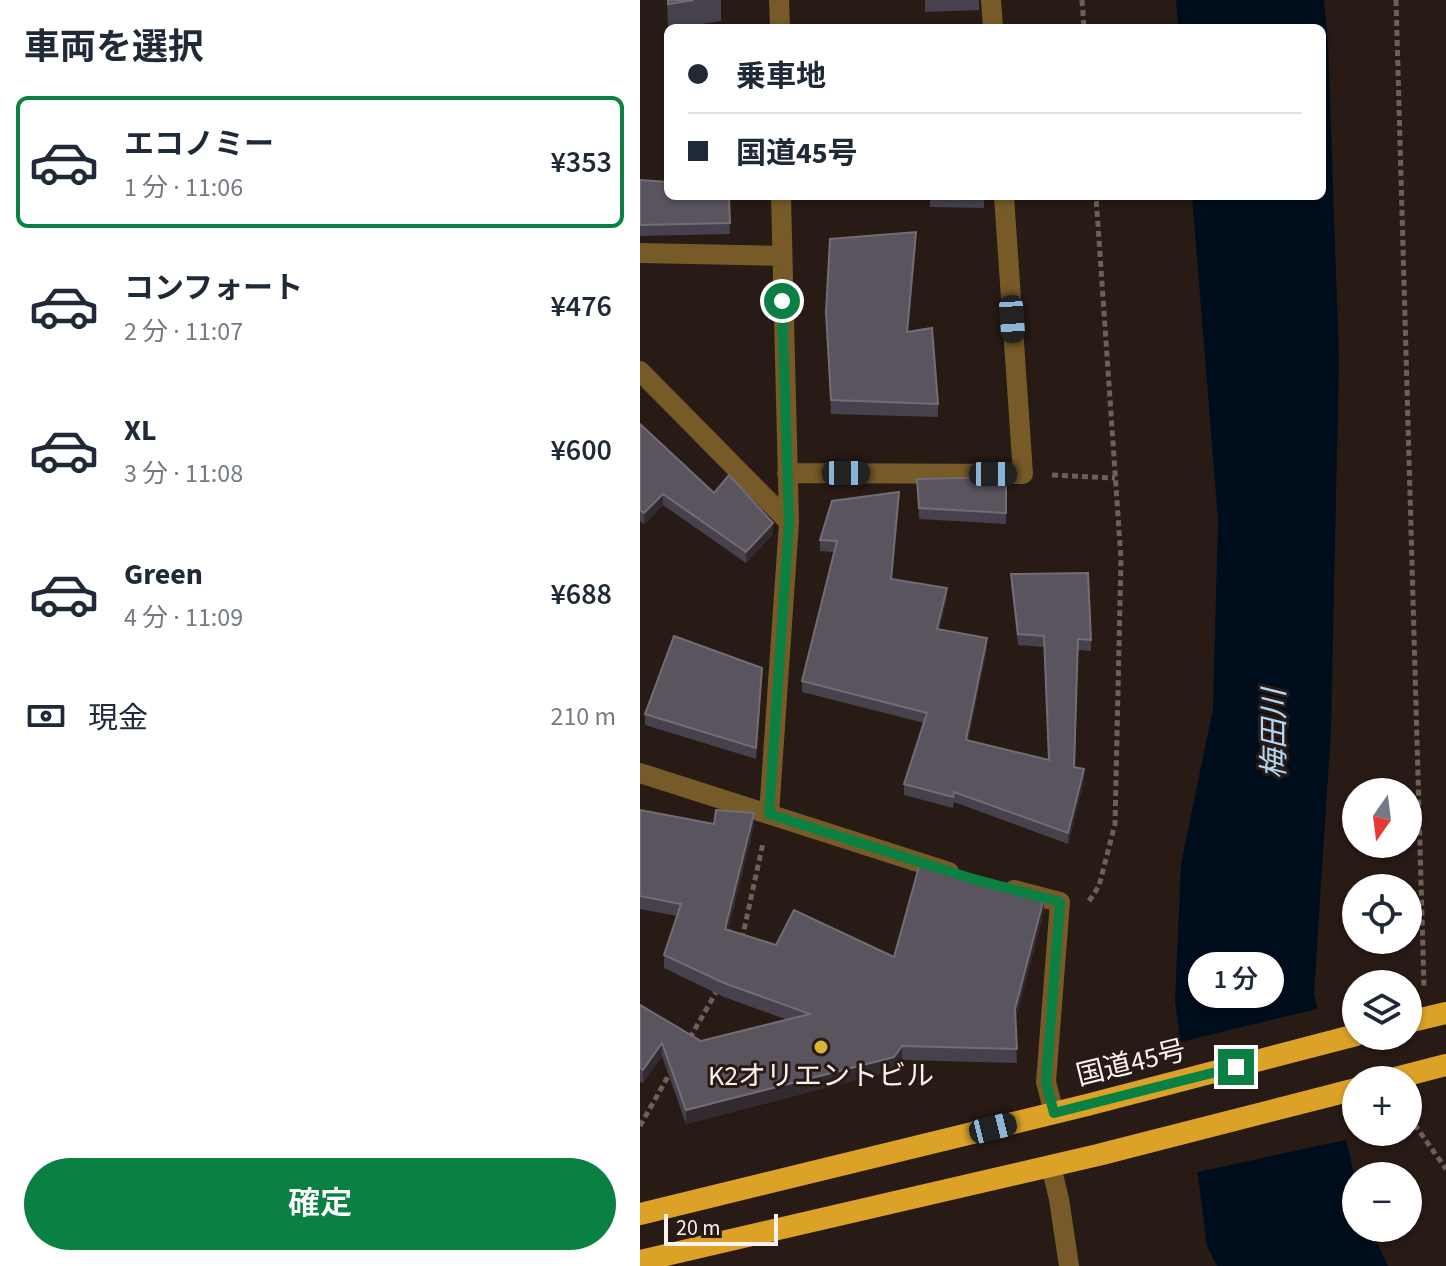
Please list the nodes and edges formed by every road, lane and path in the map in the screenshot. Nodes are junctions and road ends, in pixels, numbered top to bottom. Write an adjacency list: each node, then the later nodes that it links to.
1 (779, 0): 5 (street)
2 (991, 0): 6 (street)
3 (1082, 0): 7 (path)
4 (1396, 0): 25 (path)
5 (780, 24)
6 (993, 24)
7 (1084, 24)
8 (781, 200): 12 (street)
9 (1004, 200): 15 (street)
10 (1096, 200): 16 (path)
11 (640, 253): 12 (street)
12 (782, 256): 14 (street)
13 (640, 371): 17 (street)
14 (787, 473): 15 (street); 17 (street)
15 (1023, 474): 16 (path)
16 (1115, 478): 22 (path)
17 (789, 522): 19 (street)
18 (640, 773): 19 (street)
19 (769, 814): 20 (street); 23 (path)
20 (970, 878)
21 (1000, 886): 22 (street)
22 (1060, 902): 34 (street)
23 (740, 951)
24 (725, 976): 29 (path)
25 (1424, 986)
26 (1446, 1013): 27 (highway)
27 (1422, 1019)
28 (1342, 1039): 34 (highway, 国道45号)
29 (688, 1041)
30 (1446, 1065): 32 (highway)
31 (674, 1066): 35 (path)
32 (1422, 1071)
33 (1342, 1093): 37 (highway)
34 (1054, 1113): 39 (highway, 国道45号)
35 (640, 1126)
36 (1422, 1135): 38 (path)
37 (1051, 1166): 40 (highway); 41 (street)
38 (1446, 1169)
39 (640, 1214)
40 (640, 1261)
41 (1069, 1266)

